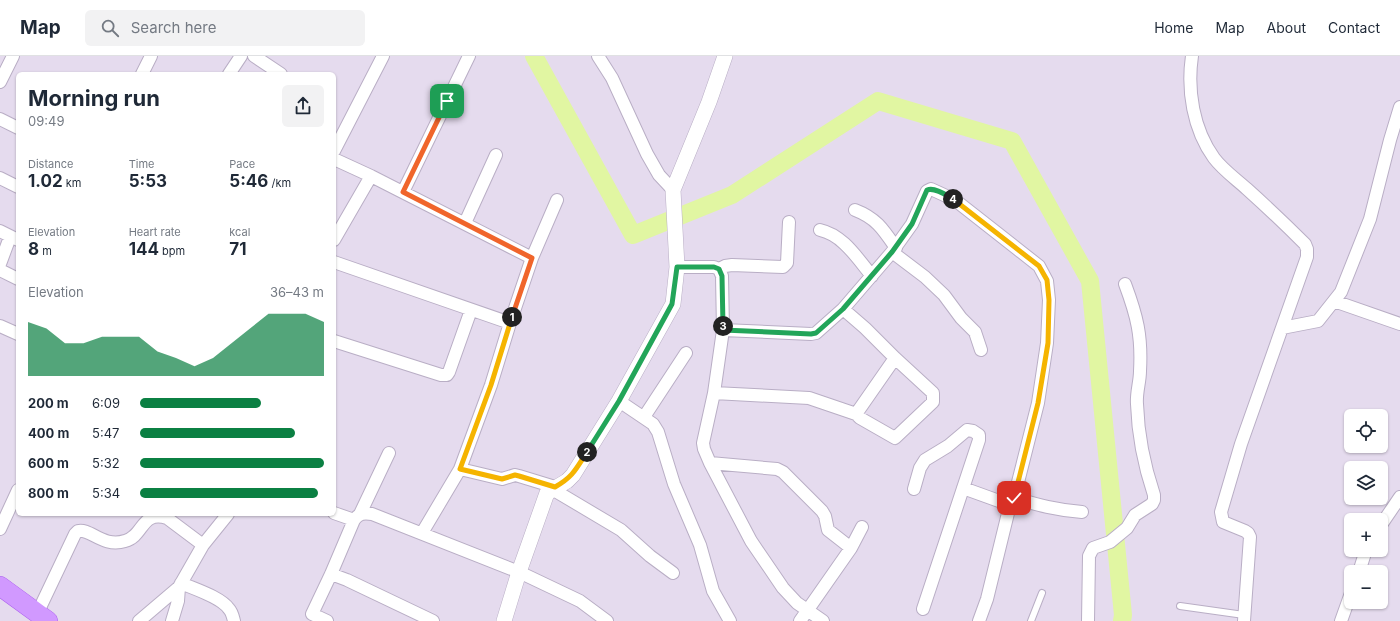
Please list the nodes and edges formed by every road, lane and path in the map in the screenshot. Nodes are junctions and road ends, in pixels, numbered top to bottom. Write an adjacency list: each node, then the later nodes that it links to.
1 (13, 56): 13 (street)
2 (150, 56): 10 (street)
3 (241, 56): 11 (street)
4 (254, 56): 12 (street)
5 (383, 56): 17 (street)
6 (469, 56): 24 (street)
7 (598, 56): 23 (street)
8 (725, 56): 23 (street)
9 (1192, 56): 48 (street)
10 (143, 72)
11 (230, 72)
12 (278, 72)
13 (0, 82)
14 (1400, 107): 42 (street)
15 (1, 123): 16 (street)
16 (16, 127)
17 (336, 148)
18 (496, 155): 28 (street)
19 (336, 160): 20 (street)
20 (371, 176): 24 (street); 31 (street)
21 (0, 178): 22 (street)
22 (16, 187)
23 (673, 190): 34 (street)
24 (403, 192): 28 (street)
25 (557, 200): 33 (street)
26 (855, 210): 32 (street)
27 (789, 222): 37 (street)
28 (464, 223): 33 (street)
29 (820, 230): 39 (street)
30 (9, 236): 36 (street)
31 (336, 236)
32 (894, 250): 39 (street); 52 (street); 67 (street)
33 (532, 258): 45 (street)
34 (677, 262): 37 (street); 56 (street)
35 (336, 263): 44 (street)
36 (0, 264)
37 (719, 269): 49 (street)
38 (0, 270): 40 (street)
39 (872, 276): 43 (street)
40 (16, 277)
41 (1125, 284): 103 (street)
42 (1334, 301): 46 (street); 48 (street)
43 (843, 309): 49 (street); 54 (street)
44 (471, 310): 45 (street); 51 (street)
45 (510, 323): 61 (street)
46 (1400, 324)
47 (0, 326): 50 (street)
48 (1282, 328): 90 (street)
49 (723, 330): 55 (street)
50 (16, 333)
51 (336, 342)
52 (981, 350)
53 (686, 353): 58 (street)
54 (895, 358): 57 (street); 57 (street)
55 (714, 393): 57 (street); 60 (street)
56 (619, 401): 58 (street); 62 (street)
57 (856, 414)
58 (644, 417): 98 (street)
59 (389, 453): 72 (street)
60 (710, 463): 77 (street); 87 (street)
61 (460, 469): 62 (street); 75 (street)
62 (554, 488): 78 (street); 79 (street)
63 (963, 488): 64 (street); 67 (street); 85 (street)
64 (914, 489)
65 (16, 494): 74 (street)
66 (1400, 497): 70 (street)
67 (1012, 501): 68 (street); 101 (street)
68 (1082, 512)
69 (336, 513): 72 (street)
70 (1388, 515)
71 (226, 516): 76 (street)
72 (357, 517): 75 (street); 80 (street)
73 (862, 527): 77 (street)
74 (0, 529)
75 (422, 533): 78 (street)
76 (203, 545): 81 (street); 88 (street)
77 (851, 548): 87 (street)
78 (518, 572): 96 (street); 97 (street)
79 (673, 573)
80 (332, 574): 89 (street); 95 (street)
81 (180, 585): 91 (street); 92 (street); 93 (street)
82 (0, 586): 88 (main road)
83 (1042, 593): 102 (lane)
84 (1180, 606): 90 (lane)
85 (923, 609)
86 (1345, 609): 104 (street)
87 (808, 610): 99 (street); 100 (street)
88 (43, 617)
89 (309, 617): 94 (street)
90 (1244, 618)
91 (139, 621)
92 (172, 621)
93 (234, 621)
94 (327, 621)
95 (432, 621)
96 (504, 621)
97 (607, 621)
98 (730, 621)
99 (800, 621)
100 (823, 621)
101 (979, 621)
102 (1031, 621)
103 (1088, 621)
104 (1341, 621)

